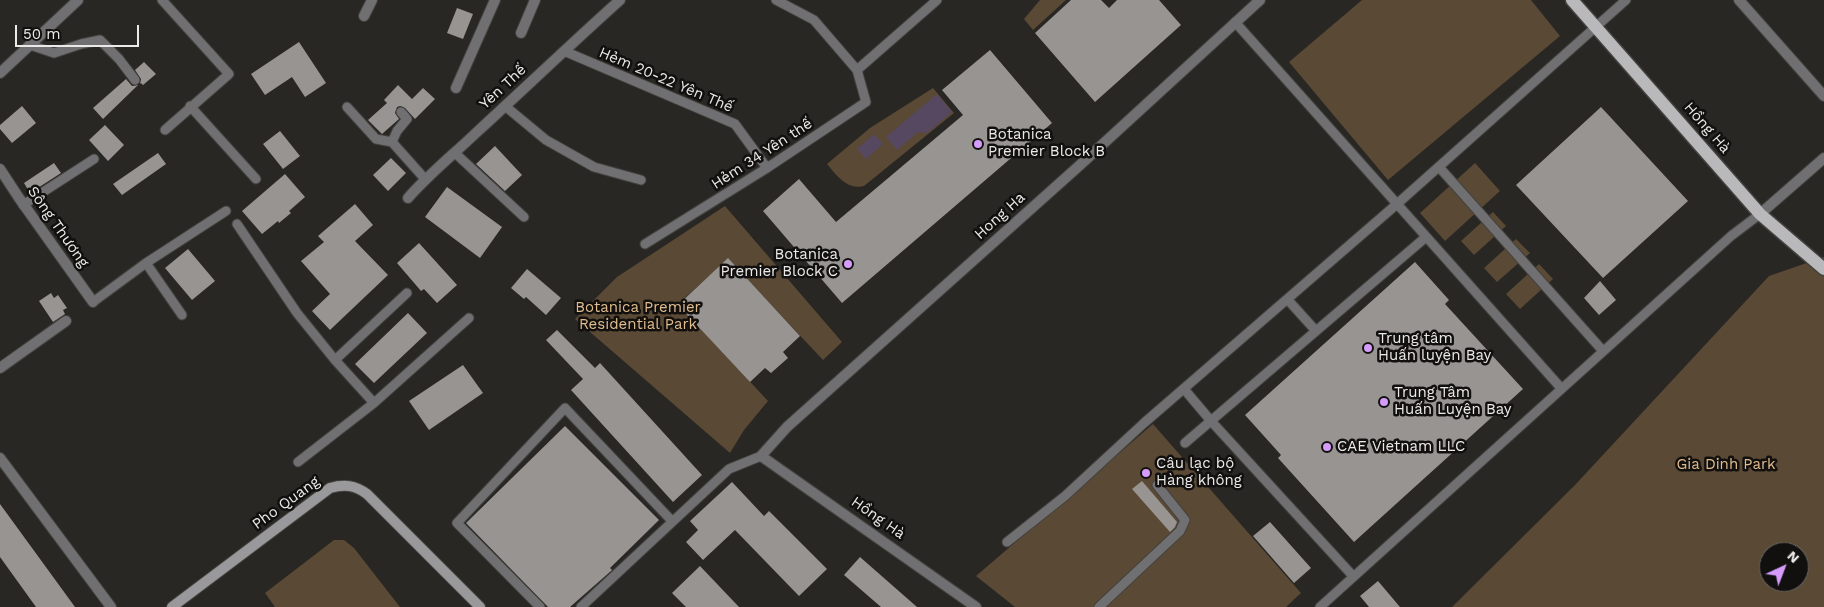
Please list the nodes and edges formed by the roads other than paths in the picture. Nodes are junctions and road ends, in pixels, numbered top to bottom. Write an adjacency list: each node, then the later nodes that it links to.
1 (78, 0): 17 (street)
2 (162, 0): 24 (lane)
3 (372, 0): 13 (street)
4 (495, 0): 22 (street)
5 (535, 0): 16 (street)
6 (620, 0): 18 (street, Yên Thế)
7 (776, 0): 19 (lane)
8 (937, 0): 19 (lane)
9 (1260, 0): 14 (street, Hong Ha)
10 (1572, 0): 15 (main road, Hồng Hà)
11 (1626, 0): 15 (lane)
12 (1739, 0): 23 (street)
13 (364, 16)
14 (1236, 22): 40 (lane); 65 (street, Hong Ha)
15 (1596, 26): 33 (lane); 43 (main road, Hồng Hà)
16 (521, 33)
17 (30, 45): 20 (street); 21 (lane)
18 (564, 50): 25 (street, Yên Thế); 34 (lane, Hẻm 20-22 Yên Thế)
19 (857, 70): 34 (lane, Hẻm 34 Yên thế)
20 (0, 73)
21 (135, 80)
22 (456, 88)
23 (1824, 96)
24 (190, 106): 28 (lane); 36 (lane)
25 (505, 106): 30 (street, Yên Thế); 38 (lane)
26 (347, 107): 29 (lane)
27 (401, 112): 29 (lane)
28 (165, 130)
29 (392, 142): 37 (lane)
30 (455, 153): 37 (street, Yên Thế); 44 (lane)
31 (1824, 158): 43 (street)
32 (94, 159): 41 (lane)
33 (1439, 167): 40 (lane); 57 (lane)
34 (767, 168): 47 (lane, Hẻm 34 Yên thế)
35 (0, 169): 41 (street, Sông Thương)
36 (256, 179)
37 (425, 179): 39 (street, Yên Thế)
38 (641, 180)
39 (408, 198)
40 (1397, 204): 46 (lane); 51 (lane)
41 (23, 205): 52 (street, Sông Thương)
42 (226, 211): 48 (lane)
43 (1760, 214): 49 (main road, Hồng Hà); 57 (lane)
44 (524, 217)
45 (237, 224): 58 (lane)
46 (1426, 237): 56 (lane); 61 (lane)
47 (645, 244)
48 (146, 263): 52 (lane); 53 (lane)
49 (1824, 269)
50 (407, 293): 58 (lane)
51 (1288, 300): 56 (lane); 60 (lane)
52 (93, 302)
53 (182, 315)
54 (469, 318): 62 (lane)
55 (66, 321): 59 (street)
56 (1316, 331): 63 (lane)
57 (1603, 351): 61 (lane)
58 (335, 360): 62 (lane)
59 (0, 368)
60 (1184, 388): 63 (lane); 70 (lane)
61 (1561, 388): 71 (lane)
62 (374, 403): 67 (lane)
63 (1211, 421): 64 (lane); 71 (lane)
64 (1185, 443)
65 (761, 456): 69 (lane); 77 (street, Hồng Hà)
66 (0, 458): 72 (street)
67 (298, 462)
68 (1157, 484): 78 (lane)
69 (672, 521): 75 (lane); 76 (lane)
70 (1007, 542)
71 (1353, 576): 79 (lane)
72 (111, 607)
73 (172, 607): 74 (main road, Pho Quang)
74 (480, 607)
75 (540, 607)
76 (581, 607)
77 (976, 607)
78 (1099, 607)
79 (1320, 607)

